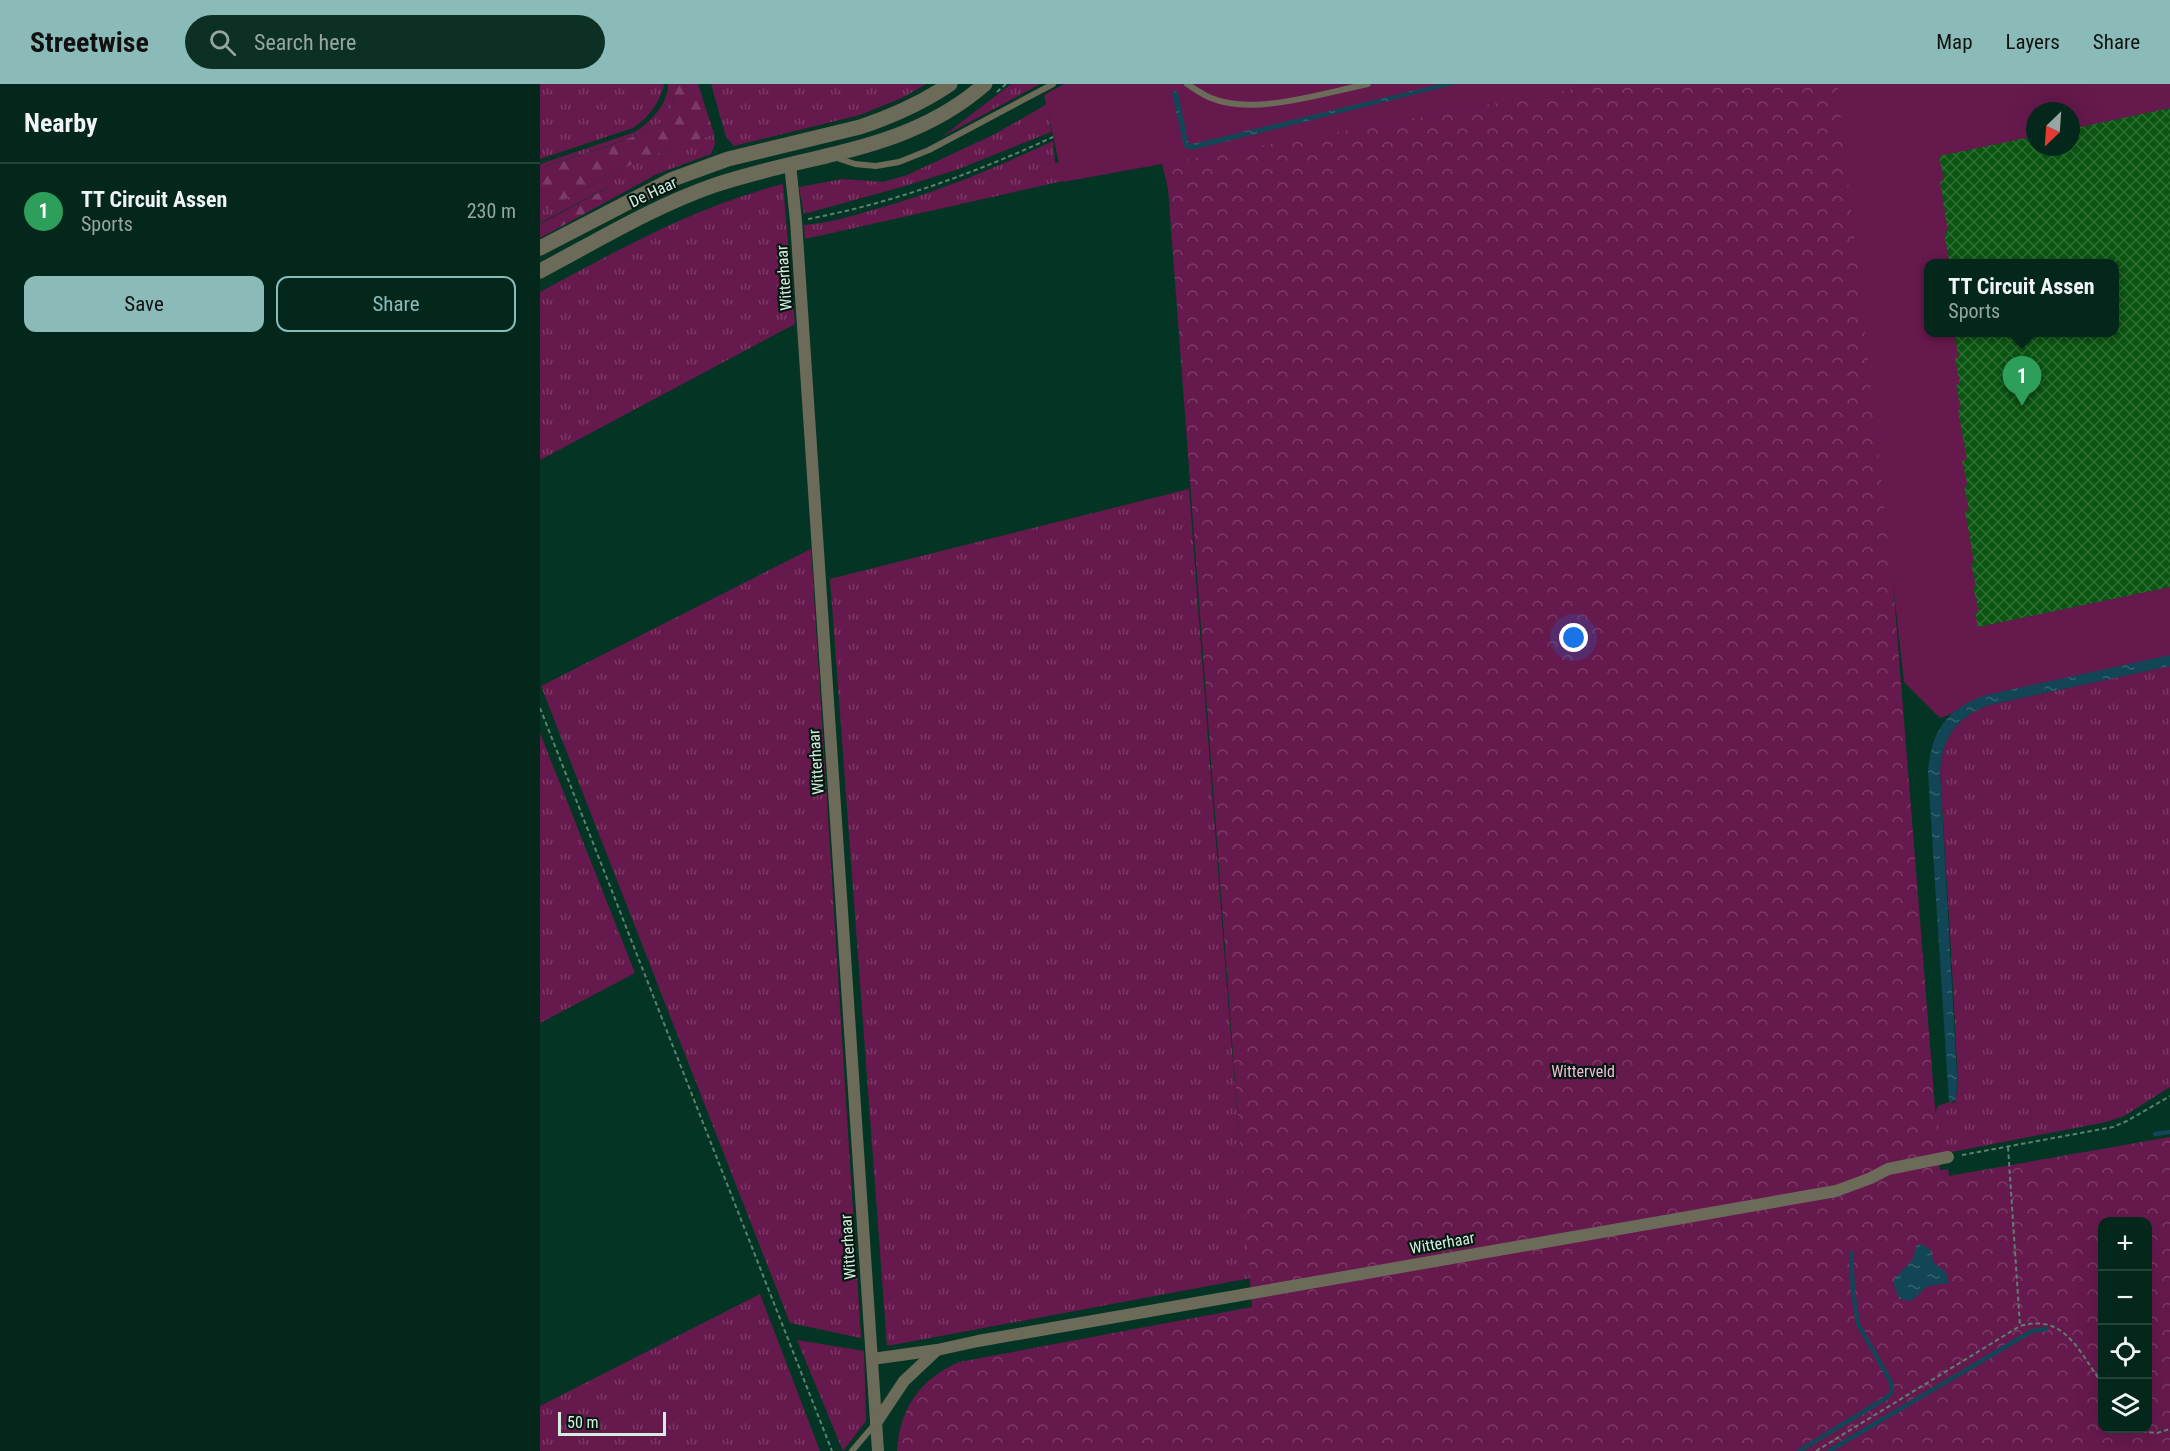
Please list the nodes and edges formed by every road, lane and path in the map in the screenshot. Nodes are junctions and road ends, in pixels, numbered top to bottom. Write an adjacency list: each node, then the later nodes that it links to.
1 (950, 84): 7 (street, De Haar)
2 (985, 84): 8 (street, De Haar)
3 (1053, 84): 8 (lane)
4 (1187, 84): 5 (lane)
5 (1368, 84)
6 (1053, 137): 10 (path)
7 (785, 144): 9 (street); 11 (street, De Haar)
8 (829, 155): 9 (street, De Haar)
9 (790, 164): 10 (street, Witterhaar); 12 (street, De Haar)
10 (796, 221): 19 (street, Witterhaar)
11 (540, 248)
12 (540, 271)
13 (540, 708): 24 (path)
14 (2170, 1096): 15 (path)
15 (2008, 1146): 16 (path); 17 (path)
16 (1948, 1157): 18 (street, Witterhaar)
17 (2020, 1326): 20 (path); 27 (path)
18 (937, 1350): 19 (street, Witterhaar); 21 (street)
19 (872, 1359): 21 (street, Witterhaar)
20 (2100, 1379)
21 (876, 1423): 25 (lane); 26 (street, Witterhaar)
22 (2170, 1429): 23 (path)
23 (2152, 1432)
24 (832, 1451)
25 (852, 1451)
26 (878, 1451)
27 (1816, 1451)

